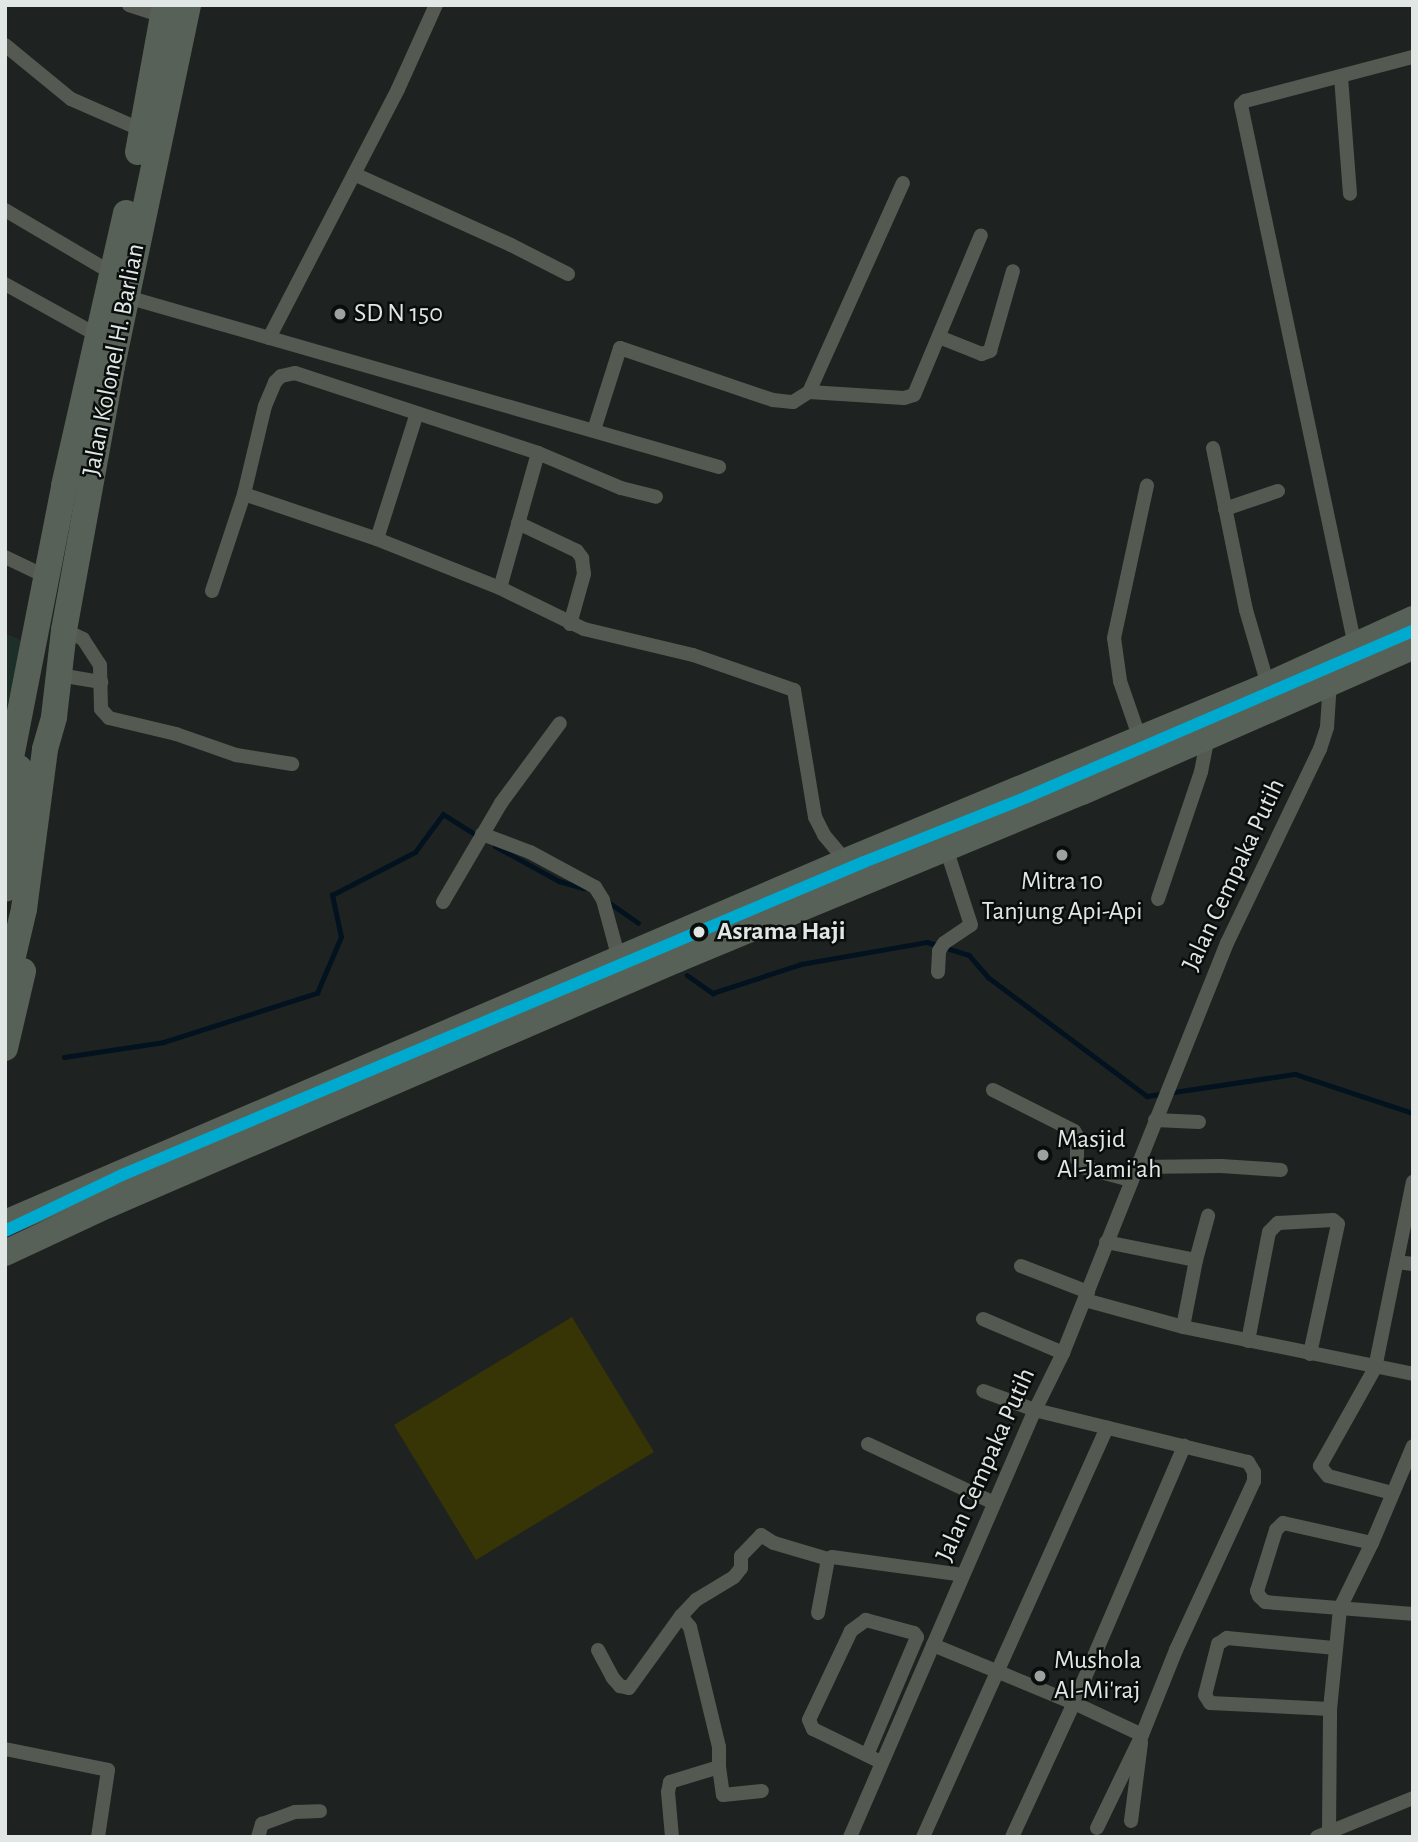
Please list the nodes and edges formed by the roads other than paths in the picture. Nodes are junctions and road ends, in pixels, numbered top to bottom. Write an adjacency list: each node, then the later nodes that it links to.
1 (129, 5): 4 (street)
2 (188, 5): 18 (highway, Jalan Kolonel H. Barlian)
3 (436, 5): 9 (street)
4 (164, 11): 8 (highway, Jalan Kolonel H. Barlian)
5 (5, 45): 8 (street)
6 (1413, 57): 7 (street)
7 (1341, 77): 11 (street); 42 (street)
8 (142, 130): 15 (highway, Jalan Kolonel H. Barlian)
9 (354, 174): 16 (street); 21 (street)
10 (903, 183): 22 (street)
11 (1350, 194)
12 (5, 210): 15 (street)
13 (981, 235): 20 (street)
14 (1013, 271): 20 (street)
15 (112, 273): 19 (highway, Jalan Kolonel H. Barlian)
16 (568, 274)
17 (5, 284): 19 (street)
18 (127, 297): 21 (street); 41 (highway, Jalan Kolonel H. Barlian)
19 (99, 335): 36 (highway, Jalan Kolonel H. Barlian)
20 (939, 337): 22 (street)
21 (269, 338): 24 (street)
22 (810, 392): 24 (street)
23 (416, 416): 26 (street); 30 (street); 34 (street)
24 (594, 430): 27 (street)
25 (1213, 447): 32 (street)
26 (538, 453): 31 (street); 33 (street)
27 (719, 467)
28 (1147, 486): 51 (street)
29 (1278, 491): 32 (street)
30 (244, 494): 34 (street); 38 (street)
31 (656, 497)
32 (1225, 509): 47 (street)
33 (518, 523): 37 (street); 40 (street)
34 (377, 540): 37 (street)
35 (5, 557): 36 (street)
36 (47, 577): 48 (highway, Jalan Kolonel H. Barlian)
37 (500, 588): 40 (street)
38 (212, 591)
39 (1413, 619): 42 (highway)
40 (570, 624): 57 (street)
41 (64, 630): 44 (highway, Jalan Kolonel H. Barlian); 45 (street)
42 (1355, 646): 47 (highway)
43 (1413, 647): 46 (highway)
44 (59, 675): 45 (street); 49 (highway, Jalan Kolonel H. Barlian)
45 (101, 682): 53 (street)
46 (1329, 682): 52 (highway); 67 (street, Jalan Cempaka Putih)
47 (1268, 685): 51 (highway)
48 (24, 709): 54 (highway); 58 (highway)
49 (53, 719): 63 (highway); 65 (highway)
50 (560, 723): 55 (street)
51 (1139, 736): 57 (highway)
52 (1208, 737): 56 (highway); 59 (street)
53 (292, 764)
54 (5, 788)
55 (481, 837): 60 (street); 61 (street)
56 (946, 848): 62 (street); 64 (highway)
57 (846, 861): 61 (highway)
58 (5, 889)
59 (1158, 899)
60 (443, 902)
61 (619, 959): 64 (highway)
62 (938, 972)
63 (5, 990)
64 (540, 1006): 73 (highway); 75 (highway)
65 (5, 1048)
66 (993, 1090): 70 (street)
67 (1157, 1115): 68 (street); 70 (street, Jalan Cempaka Putih)
68 (1199, 1122)
69 (1281, 1170): 70 (street)
70 (1134, 1173): 74 (street, Jalan Cempaka Putih)
71 (1413, 1182): 77 (street)
72 (1208, 1216): 76 (street)
73 (10, 1218)
74 (1106, 1242): 76 (street); 80 (street, Jalan Cempaka Putih)
75 (8, 1254)
76 (1196, 1260): 82 (street)
77 (1397, 1262): 78 (street); 86 (street)
78 (1413, 1264)
79 (1021, 1266): 80 (street)
80 (1087, 1296): 82 (street); 84 (street, Jalan Cempaka Putih)
81 (983, 1320): 84 (street)
82 (1183, 1327): 83 (street)
83 (1248, 1341): 85 (street); 85 (street)
84 (1063, 1353): 89 (street, Jalan Cempaka Putih)
85 (1310, 1354): 86 (street)
86 (1375, 1368): 87 (street); 94 (street)
87 (1413, 1374)
88 (983, 1391): 89 (street)
89 (1035, 1410): 90 (street); 95 (street, Jalan Cempaka Putih)
90 (1107, 1427): 92 (street); 106 (street)
91 (869, 1444): 95 (street)
92 (1184, 1446): 107 (street); 109 (street)
93 (1413, 1446): 94 (street)
94 (1392, 1493): 96 (street)
95 (994, 1503): 98 (street, Jalan Cempaka Putih)
96 (1372, 1543): 99 (street); 99 (street)
97 (830, 1558): 98 (street); 100 (street); 102 (street)
98 (963, 1575): 103 (street, Jalan Cempaka Putih)
99 (1340, 1608): 101 (street); 104 (street)
100 (818, 1613)
101 (1413, 1614)
102 (681, 1616): 105 (street); 113 (street)
103 (933, 1645): 106 (street); 112 (street, Jalan Cempaka Putih)
104 (1334, 1648): 108 (street); 108 (street)
105 (598, 1650)
106 (996, 1671): 107 (street); 124 (street)
107 (1074, 1703): 109 (street); 125 (street)
108 (1330, 1709): 120 (street)
109 (1142, 1735): 117 (street); 118 (street)
110 (5, 1749): 121 (street)
111 (867, 1755): 111 (street); 112 (street)
112 (881, 1762): 119 (street, Jalan Cempaka Putih)
113 (719, 1767): 114 (street); 123 (street)
114 (762, 1791)
115 (1413, 1798): 120 (street)
116 (320, 1811): 122 (street)
117 (1130, 1821)
118 (1097, 1828)
119 (856, 1835)
120 (1323, 1835)
121 (98, 1837)
122 (258, 1837)
123 (672, 1837)
124 (923, 1837)
125 (1012, 1837)

